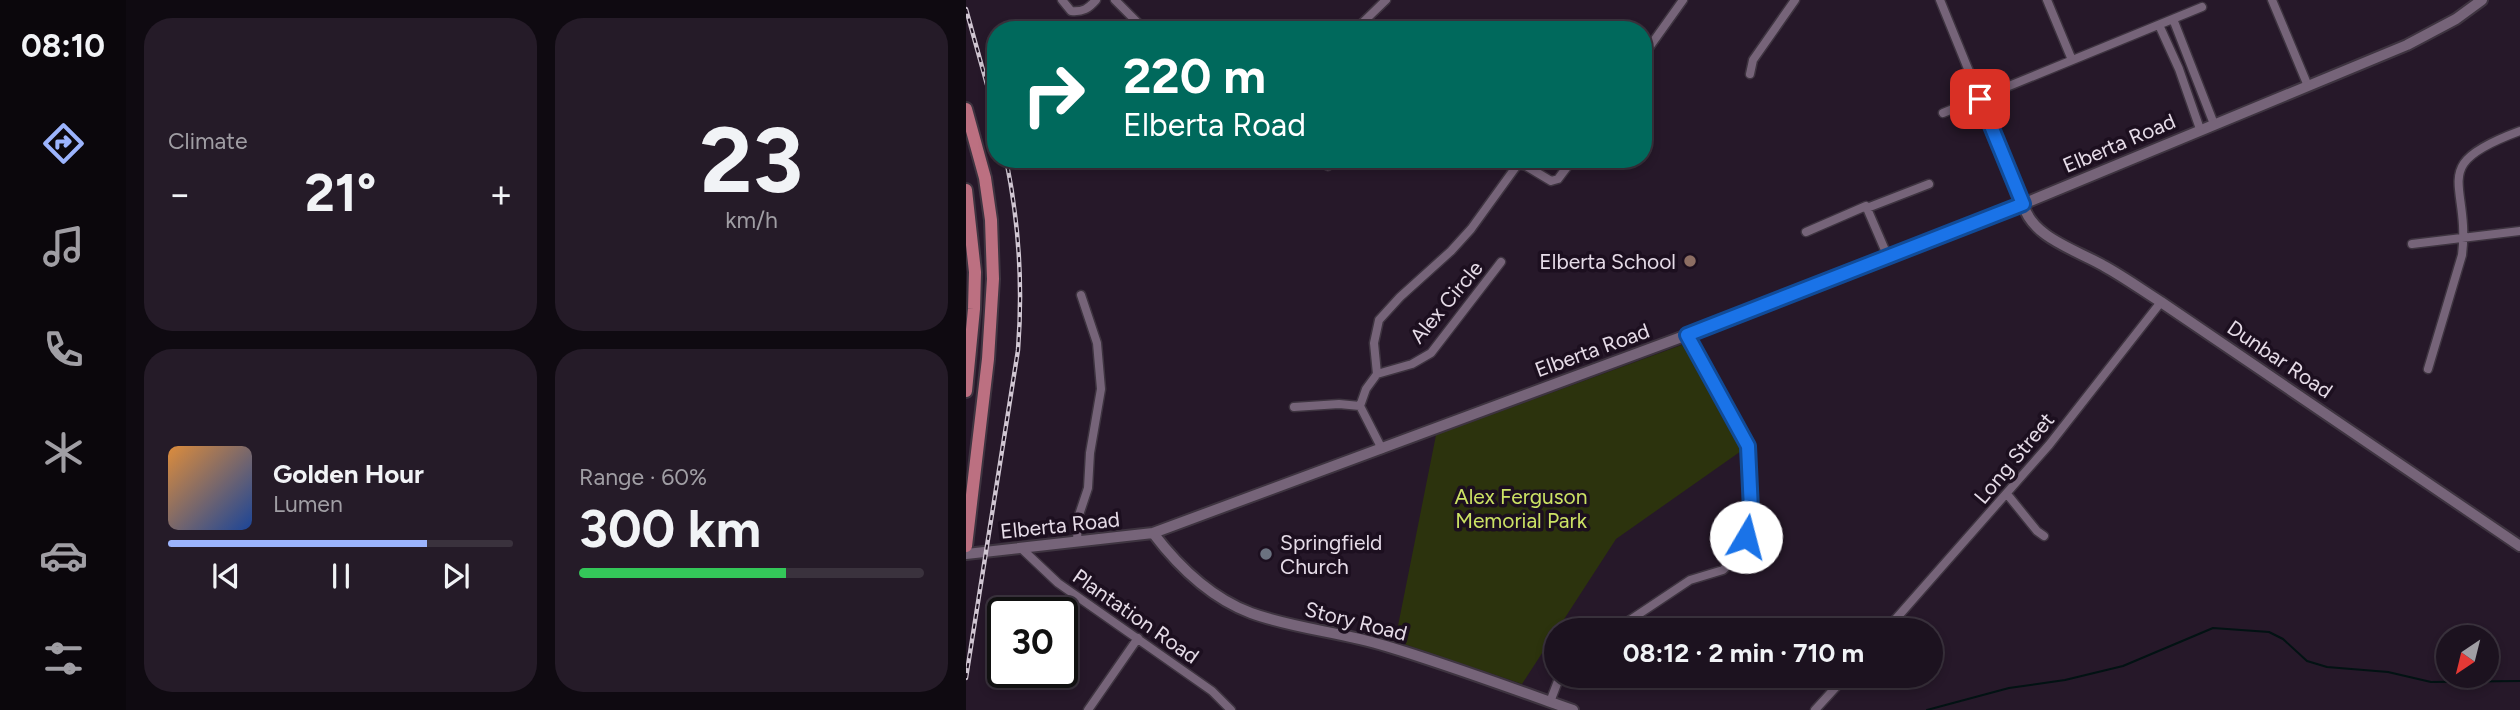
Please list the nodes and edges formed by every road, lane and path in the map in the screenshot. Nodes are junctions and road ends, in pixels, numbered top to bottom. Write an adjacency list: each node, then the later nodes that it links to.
1 (1062, 0): 2 (street)
2 (1096, 0)
3 (1115, 0): 13 (street)
4 (1386, 0): 14 (street)
5 (1683, 0): 16 (street)
6 (1795, 0): 18 (street)
7 (1940, 0): 20 (street)
8 (2047, 0): 17 (street)
9 (2273, 0): 19 (street)
10 (2482, 0): 19 (street, Elberta Road)
11 (2202, 7): 12 (street)
12 (2174, 19): 15 (street); 23 (street)
13 (1136, 21)
14 (1364, 21)
15 (2160, 25): 17 (street); 24 (street)
16 (1652, 43)
17 (2072, 60): 20 (street)
18 (1749, 74)
19 (2308, 86): 23 (street, Elberta Road)
20 (1980, 99): 22 (street); 31 (street)
21 (966, 109): 53 (main road)
22 (1942, 113)
23 (2214, 124): 24 (street, Elberta Road)
24 (2200, 129): 31 (street, Elberta Road)
25 (2520, 131): 35 (street)
26 (1515, 168): 43 (street)
27 (1529, 168): 28 (street)
28 (1566, 168)
29 (1929, 184): 32 (street)
30 (966, 190): 44 (main road)
31 (2023, 204): 37 (street, Elberta Road); 40 (street, Dunbar Road)
32 (1867, 208): 34 (street); 37 (street)
33 (2520, 231): 35 (street)
34 (1806, 232)
35 (2464, 239): 36 (street); 42 (street)
36 (2412, 244)
37 (1888, 257): 41 (street, Elberta Road)
38 (1500, 262): 43 (street, Alex Circle)
39 (1081, 295): 52 (street)
40 (2161, 302): 49 (street, Long Street); 54 (street, Dunbar Road)
41 (1687, 335): 48 (street, Elberta Road); 57 (street)
42 (2428, 369)
43 (1377, 374): 46 (street)
44 (966, 385): 45 (main road)
45 (966, 391)
46 (1360, 405): 47 (street); 48 (street)
47 (1294, 407)
48 (1382, 449): 50 (street, Elberta Road)
49 (2007, 494): 51 (street); 58 (street, Long Street)
50 (1153, 533): 52 (street, Elberta Road); 62 (street, Story Road)
51 (2044, 536)
52 (1077, 542): 55 (street, Elberta Road)
53 (966, 546)
54 (2520, 546)
55 (1022, 549): 56 (street, Elberta Road); 59 (street, Plantation Road)
56 (966, 554)
57 (1633, 618)
58 (1897, 618)
59 (1138, 638): 63 (street); 64 (street, Plantation Road)
60 (1555, 688): 62 (street)
61 (1835, 688): 66 (street)
62 (1549, 702): 65 (street, Story Road)
63 (1087, 710)
64 (1231, 710)
65 (1573, 710)
66 (1815, 710)

